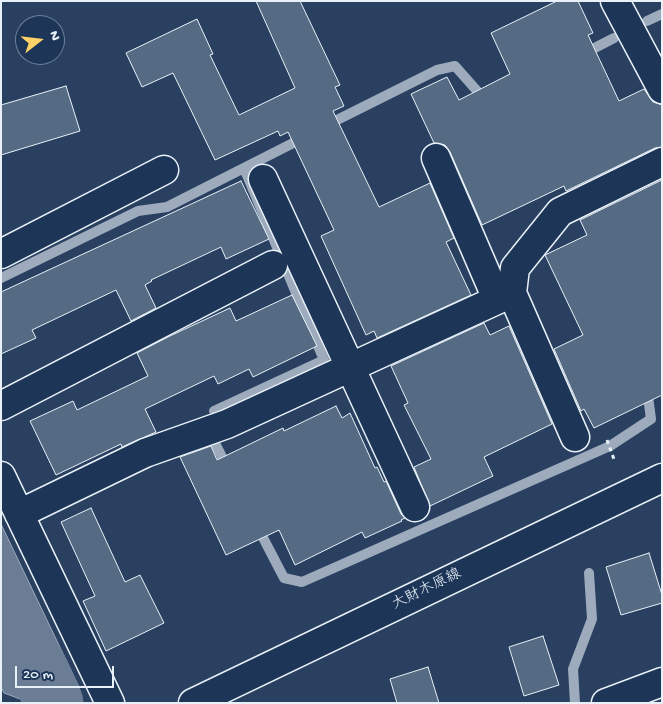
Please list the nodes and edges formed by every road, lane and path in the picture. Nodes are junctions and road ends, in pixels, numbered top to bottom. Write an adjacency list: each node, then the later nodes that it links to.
1 (615, 1): 2 (street)
2 (659, 78)
3 (436, 158): 9 (street)
4 (662, 162): 9 (street)
5 (164, 170): 7 (street)
6 (263, 179): 10 (street)
7 (1, 254)
8 (274, 265): 11 (street)
9 (504, 296): 10 (street); 13 (street)
10 (351, 368): 17 (street); 18 (street)
11 (1, 406)
12 (604, 433): 14 (path)
13 (575, 437)
14 (615, 462)
15 (1, 476): 18 (street)
16 (662, 478): 21 (street, 大財木原線)
17 (414, 508)
18 (19, 514): 20 (street)
19 (662, 682): 22 (street)
20 (110, 703)
21 (193, 703)
22 (606, 703)

